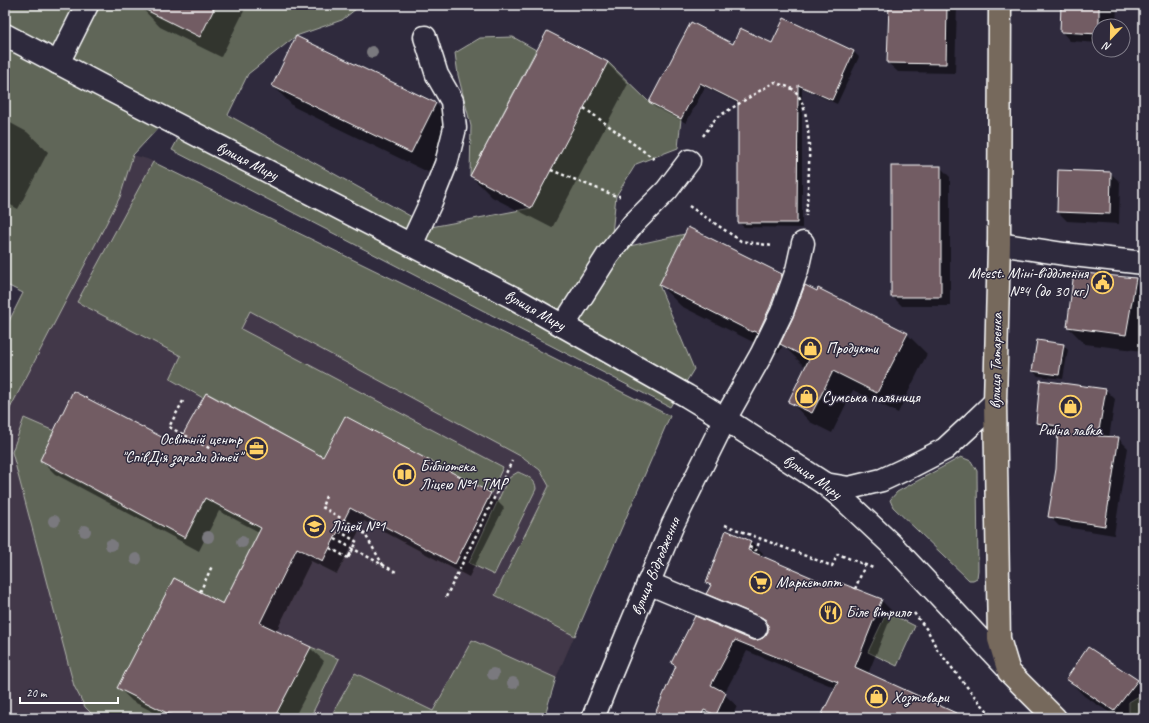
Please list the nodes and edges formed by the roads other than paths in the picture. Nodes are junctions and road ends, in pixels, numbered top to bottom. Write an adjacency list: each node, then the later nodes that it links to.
1 (87, 5): 5 (street)
2 (1000, 5): 8 (main road, вулиця Татаренка)
3 (5, 35): 5 (street, вулиця Миру)
4 (425, 37): 9 (street)
5 (58, 63): 9 (street, вулиця Миру)
6 (689, 161): 11 (street)
7 (803, 243): 13 (street, вулиця Відродження)
8 (999, 244): 10 (street); 12 (main road, вулиця Татаренка)
9 (411, 245): 11 (street, вулиця Миру)
10 (1144, 263)
11 (563, 326): 13 (street, вулиця Миру)
12 (995, 402): 14 (street); 17 (main road, вулиця Татаренка)
13 (725, 419): 14 (street, вулиця Миру); 15 (street, вулиця Відродження)
14 (825, 484): 17 (street, вулиця Миру)
15 (648, 583): 16 (street); 18 (street, вулиця Відродження)
16 (756, 628)
17 (1007, 668): 19 (main road)
18 (593, 718)
19 (1055, 718)

